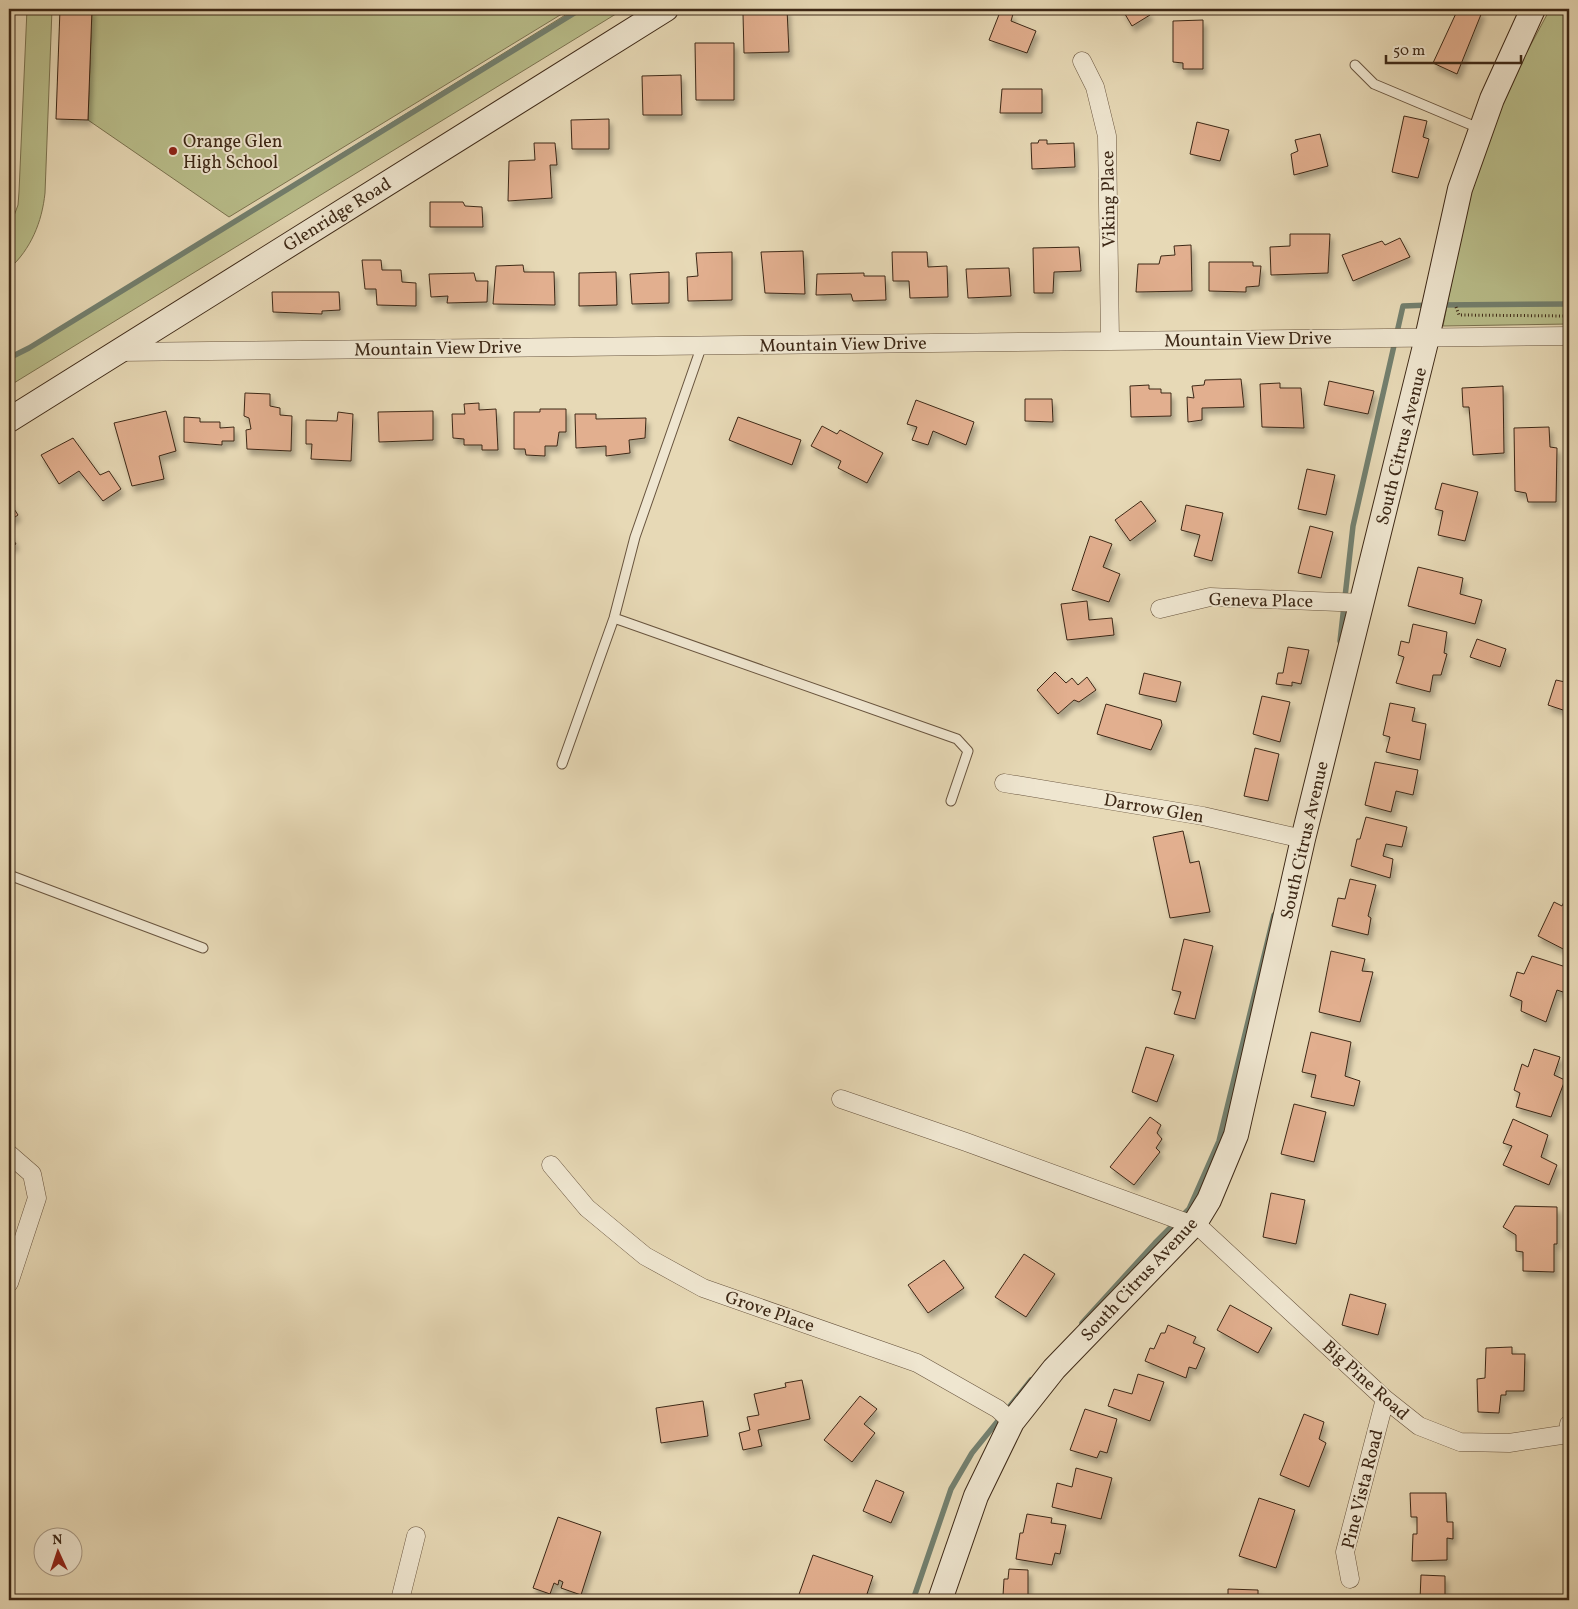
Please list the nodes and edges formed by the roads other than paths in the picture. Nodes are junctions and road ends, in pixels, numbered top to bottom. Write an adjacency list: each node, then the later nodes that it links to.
1 (666, 9): 10 (street, Glenridge Road)
2 (1533, 9): 5 (street, South Citrus Avenue)
3 (1082, 61): 8 (street, Viking Place)
4 (1355, 65): 5 (lane)
5 (1482, 129): 7 (street, South Citrus Avenue)
6 (1569, 336): 7 (street, Mountain View Drive)
7 (1428, 338): 8 (street, Mountain View Drive); 12 (street, South Citrus Avenue)
8 (1110, 341): 9 (street, Mountain View Drive)
9 (702, 345): 10 (street, Mountain View Drive); 14 (lane)
10 (116, 352): 11 (street, Glenridge Road)
11 (9, 420)
12 (1363, 603): 13 (street, Geneva Place); 18 (street, South Citrus Avenue)
13 (1160, 609)
14 (614, 618): 15 (lane); 17 (lane)
15 (562, 764)
16 (1004, 784): 18 (street, Darrow Glen)
17 (951, 801)
18 (1303, 839): 24 (street, South Citrus Avenue)
19 (9, 875): 20 (lane)
20 (203, 948)
21 (841, 1099): 24 (street)
22 (9, 1154): 25 (street)
23 (551, 1165): 27 (street, Grove Place)
24 (1194, 1224): 26 (street, Big Pine Road); 27 (street, South Citrus Avenue)
25 (9, 1284)
26 (1385, 1399): 28 (street, Big Pine Road); 30 (street, Pine Vista Road)
27 (1012, 1422): 32 (street, South Citrus Avenue)
28 (1569, 1432)
29 (416, 1536): 31 (street)
30 (1350, 1579)
31 (400, 1600)
32 (940, 1600)

